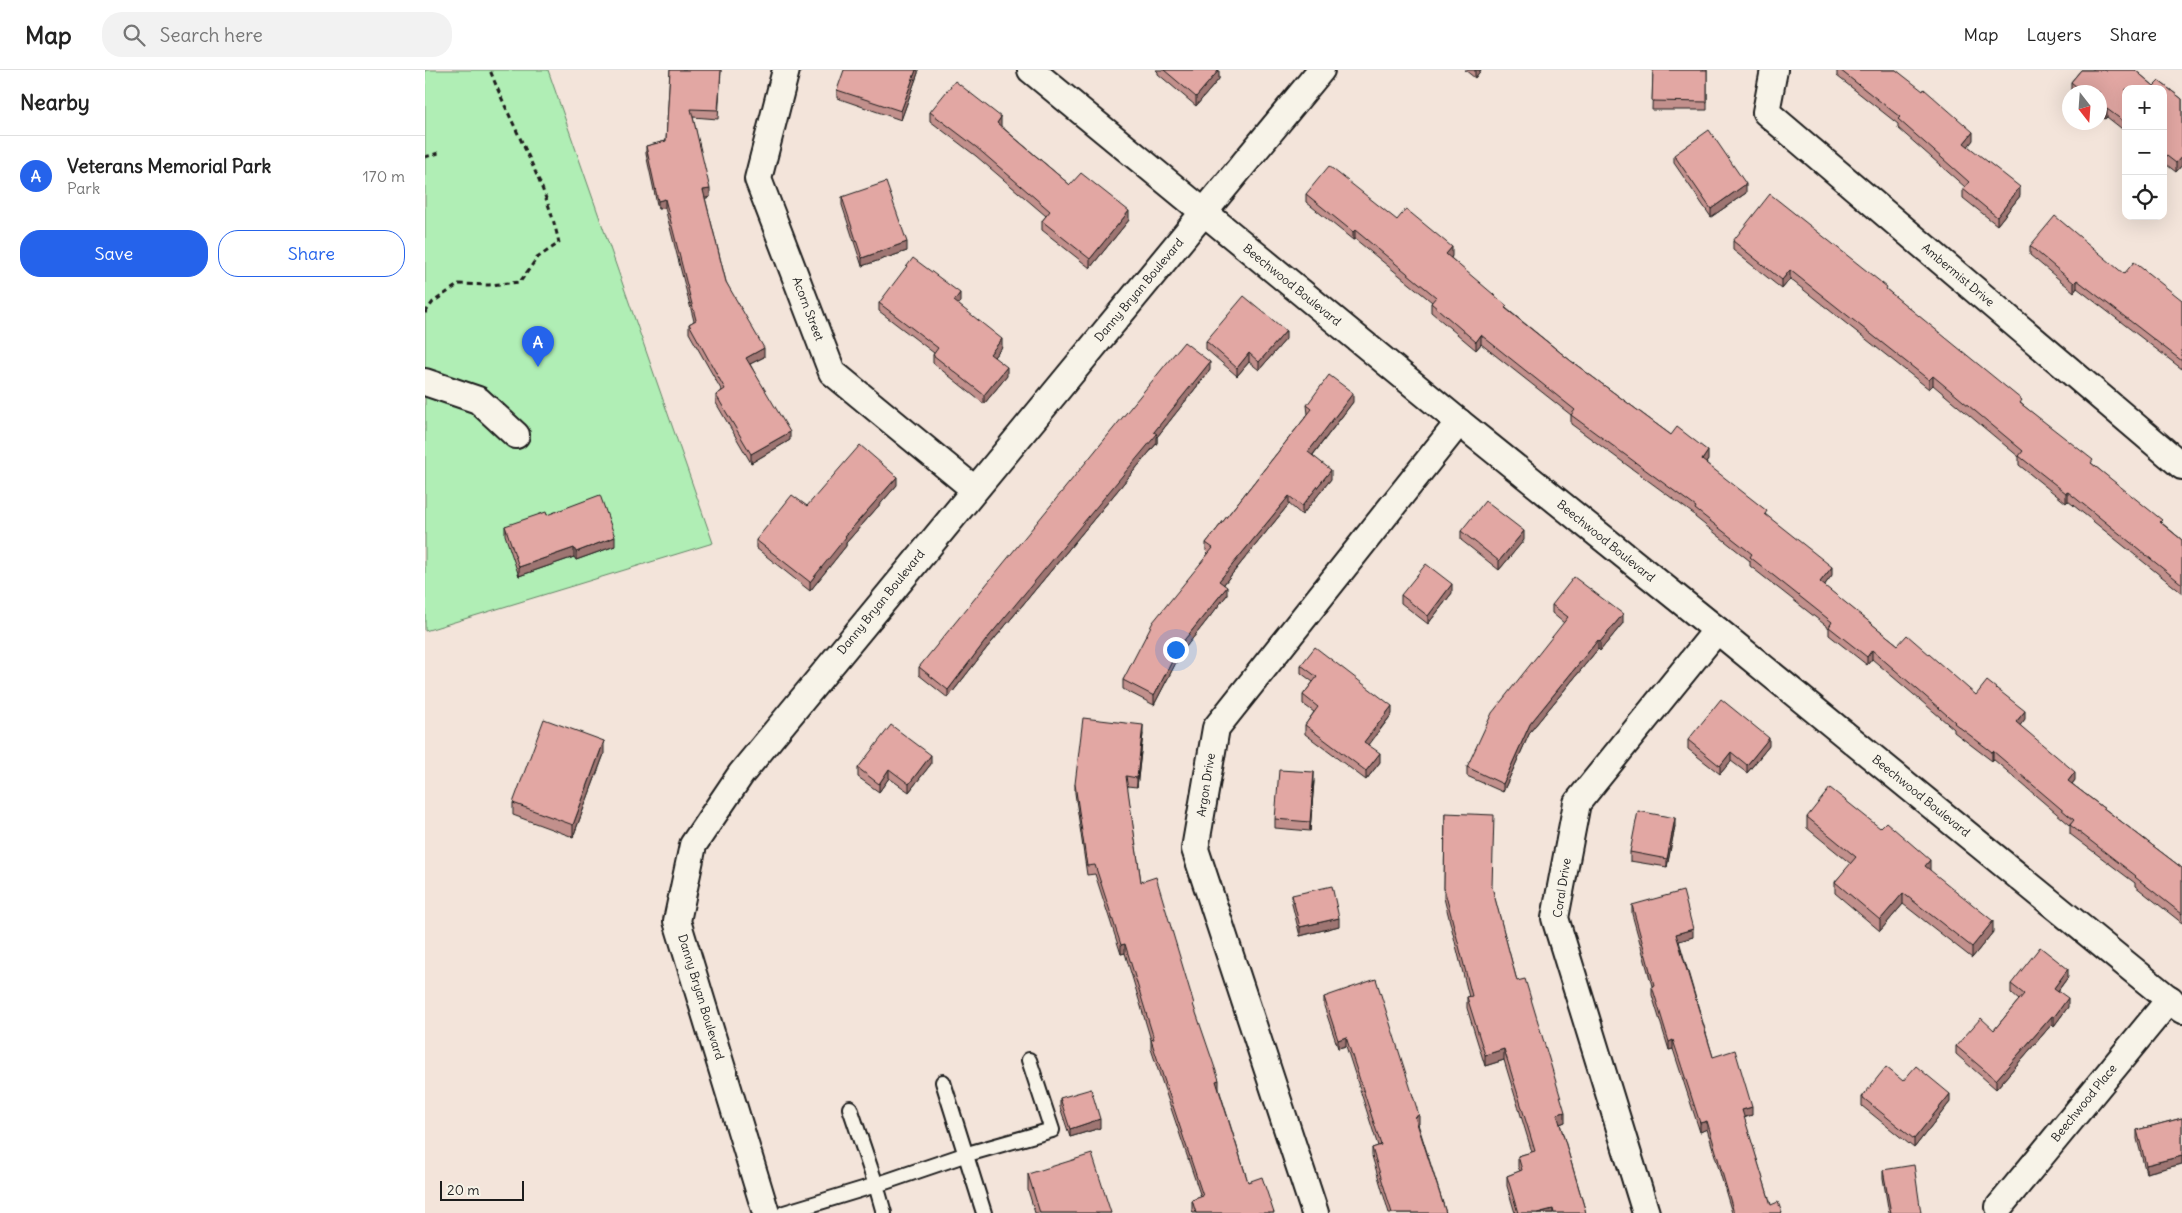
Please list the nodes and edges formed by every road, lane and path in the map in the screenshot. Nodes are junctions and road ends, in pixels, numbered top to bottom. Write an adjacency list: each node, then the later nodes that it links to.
1 (490, 70): 9 (path)
2 (786, 70): 14 (street, Acorn Street)
3 (1031, 70): 8 (street, Beechwood Boulevard)
4 (1321, 70): 8 (street, Danny Bryan Boulevard)
5 (1774, 70): 13 (street, Ambermist Drive)
6 (441, 152): 7 (path)
7 (425, 157)
8 (1203, 212): 11 (street, Beechwood Boulevard); 14 (street, Danny Bryan Boulevard)
9 (425, 313)
10 (425, 382): 12 (street)
11 (1459, 422): 15 (street, Beechwood Boulevard); 27 (street, Argon Drive)
12 (516, 435)
13 (2182, 466)
14 (974, 488): 23 (street, Danny Bryan Boulevard)
15 (1717, 630): 16 (street, Beechwood Boulevard); 28 (street, Coral Drive)
16 (2176, 1005): 22 (street, Beechwood Place)
17 (1029, 1060): 20 (lane)
18 (943, 1082): 20 (lane)
19 (850, 1108): 21 (lane)
20 (964, 1155): 21 (lane); 26 (lane)
21 (876, 1185): 24 (lane); 25 (lane)
22 (1999, 1207)
23 (765, 1213)
24 (784, 1213)
25 (884, 1213)
26 (984, 1213)
27 (1315, 1213)
28 (1646, 1213)

